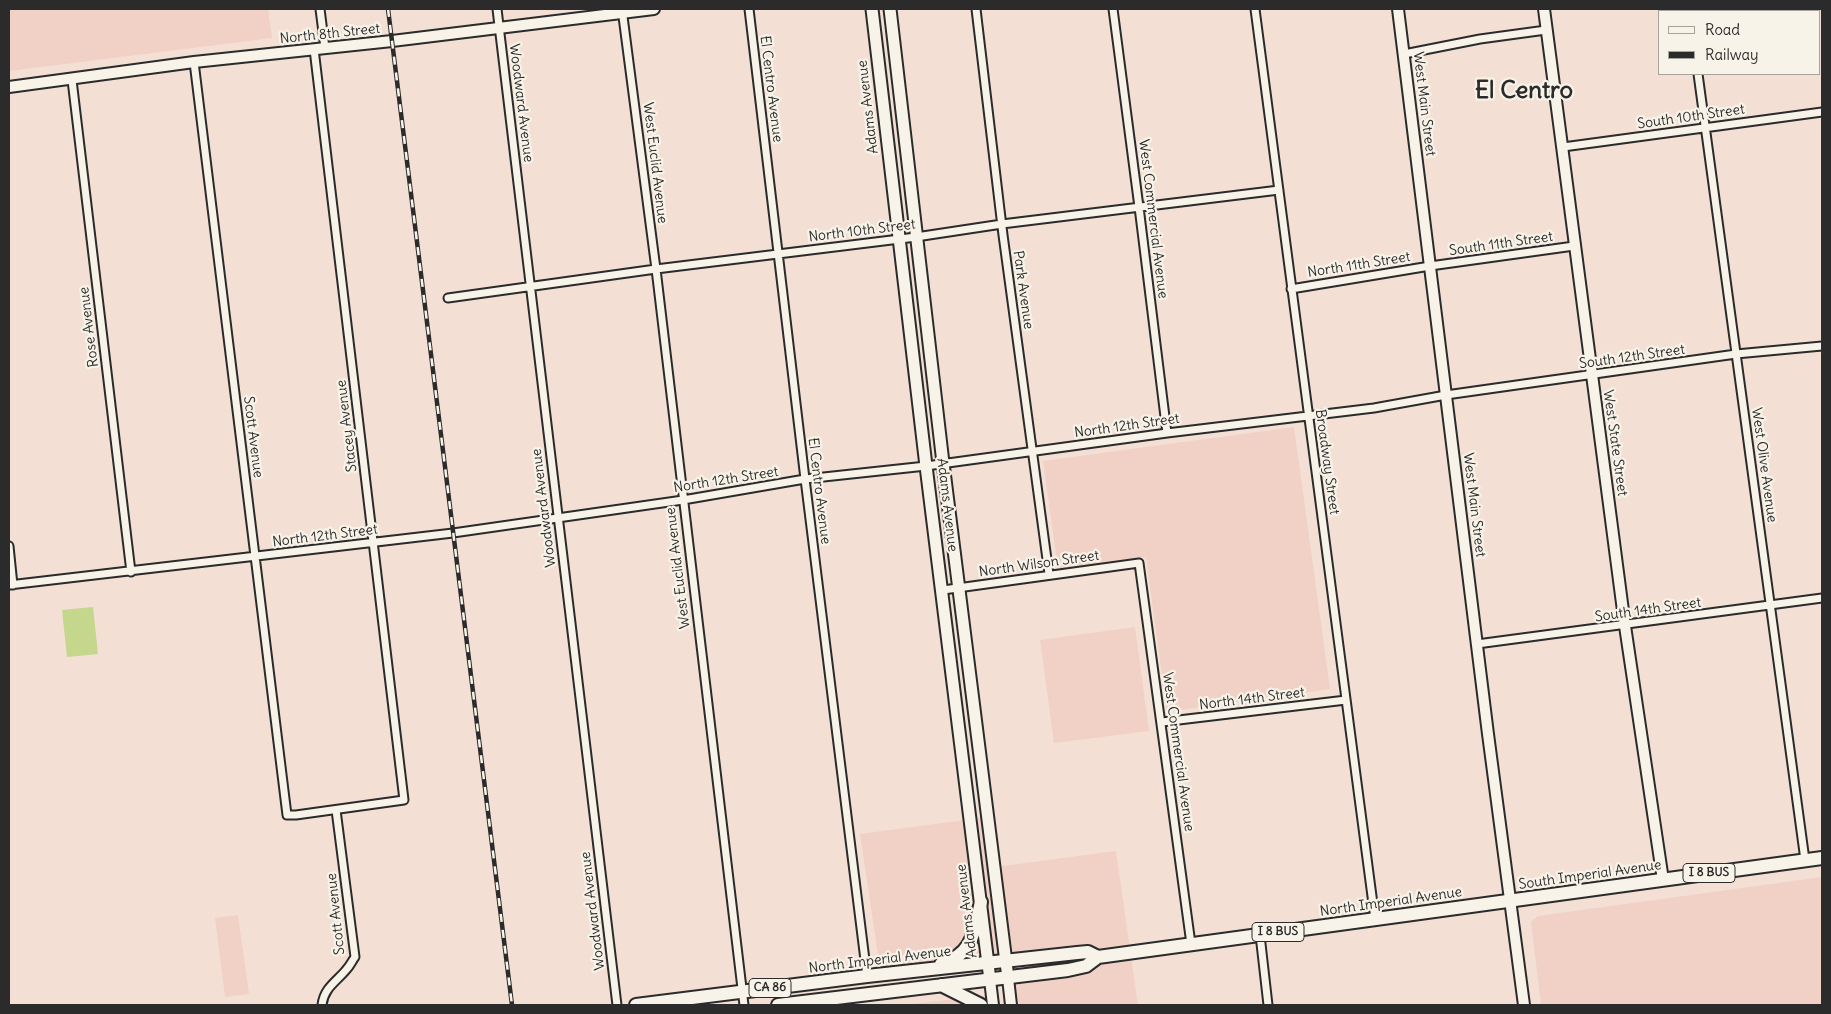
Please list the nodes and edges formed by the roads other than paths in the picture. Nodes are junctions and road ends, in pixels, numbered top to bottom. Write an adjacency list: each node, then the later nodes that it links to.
1 (320, 9): 15 (street)
2 (497, 9): 13 (street, Woodward Avenue)
3 (654, 9): 12 (street, North 8th Street)
4 (749, 9): 31 (street, El Centro Avenue)
5 (872, 9): 29 (main road, Adams Avenue)
6 (890, 9): 28 (main road, Adams Avenue)
7 (976, 9): 27 (street, Park Avenue)
8 (1113, 9): 26 (street, West Commercial Avenue)
9 (1254, 9): 25 (street, Broadway Street)
10 (1398, 9): 17 (street, West Main Street)
11 (1544, 9): 14 (street, West State Street)
12 (622, 11): 13 (street, North 8th Street); 33 (street, West Euclid Avenue)
13 (499, 27): 15 (street, North 8th Street); 34 (street, Woodward Avenue)
14 (1546, 30): 17 (street); 24 (street, West State Street)
15 (325, 48): 16 (street, North 8th Street)
16 (314, 50): 18 (street, North 8th Street); 49 (street, Stacey Avenue)
17 (1404, 54): 32 (street, West Main Street)
18 (194, 62): 20 (street, North 8th Street); 51 (street, Scott Avenue)
19 (1698, 75): 23 (street, West Olive Avenue)
20 (72, 80): 21 (street, North 8th Street); 53 (street, Rose Avenue)
21 (9, 87)
22 (1822, 112): 23 (street, South 10th Street)
23 (1705, 128): 24 (street, South 10th Street); 38 (street, West Olive Avenue)
24 (1563, 147): 30 (street, West State Street)
25 (1278, 190): 26 (street, North 10th Street); 35 (street, Broadway Street)
26 (1139, 207): 27 (street, North 10th Street); 42 (street, West Commercial Avenue)
27 (1002, 224): 28 (street, North 10th Street); 43 (street, Park Avenue)
28 (916, 237): 29 (street, North 10th Street); 44 (main road, Adams Avenue)
29 (900, 239): 31 (street, North 10th Street); 45 (main road, Adams Avenue)
30 (1574, 246): 32 (street, South 11th Street); 39 (street, West State Street)
31 (779, 254): 33 (street, North 10th Street); 46 (street, El Centro Avenue)
32 (1430, 266): 35 (street, North 11th Street); 40 (street, West Main Street)
33 (656, 269): 34 (street, North 10th Street); 47 (street, West Euclid Avenue)
34 (531, 288): 36 (street, North 10th Street); 48 (street, Woodward Avenue)
35 (1292, 289): 41 (street, Broadway Street)
36 (448, 298)
37 (1822, 346): 38 (street, South 12th Street)
38 (1736, 354): 39 (street, South 12th Street); 59 (street, West Olive Avenue)
39 (1592, 375): 40 (street, South 12th Street); 60 (street, West State Street)
40 (1446, 395): 41 (street, North 12th Street); 61 (street, West Main Street)
41 (1308, 415): 42 (street, North 12th Street); 62 (street, Broadway Street)
42 (1167, 433): 43 (street, North 12th Street)
43 (1032, 451): 44 (street, North 12th Street); 54 (street, Park Avenue)
44 (943, 463): 45 (street, North 12th Street); 56 (main road, Adams Avenue)
45 (926, 466): 46 (street, North 12th Street); 57 (main road, Adams Avenue)
46 (805, 479): 47 (street, North 12th Street); 77 (street, El Centro Avenue)
47 (682, 500): 48 (street, North 12th Street); 81 (street, West Euclid Avenue)
48 (558, 518): 49 (street, North 12th Street); 83 (street, Woodward Avenue)
49 (373, 544): 51 (street, North 12th Street); 64 (street, Stacey Avenue)
50 (9, 546): 55 (street)
51 (255, 557): 53 (street, North 12th Street); 64 (street, Scott Avenue)
52 (1140, 563): 54 (street, North Wilson Street); 63 (street, West Commercial Avenue)
53 (131, 572): 55 (street, North 12th Street)
54 (1049, 574): 56 (street, North Wilson Street)
55 (11, 585)
56 (959, 587): 57 (street, North Wilson Street); 74 (main road, Adams Avenue)
57 (942, 590): 69 (main road, Adams Avenue)
58 (1822, 598): 59 (street, South 14th Street)
59 (1770, 605): 60 (street, South 14th Street); 66 (street, West Olive Avenue)
60 (1626, 626): 61 (street, South 14th Street); 67 (street, West State Street)
61 (1477, 644): 68 (street, West Main Street)
62 (1346, 700): 63 (street, North 14th Street); 70 (street, Broadway Street)
63 (1162, 722): 72 (street, West Commercial Avenue)
64 (336, 810): 82 (street, Scott Avenue)
65 (1822, 858): 66 (highway, South Imperial Avenue / I 8 BUS)
66 (1805, 860): 67 (highway, South Imperial Avenue / I 8 BUS)
67 (1664, 880): 68 (highway, South Imperial Avenue / I 8 BUS)
68 (1510, 901): 70 (highway, North Imperial Avenue / I 8 BUS); 91 (street, West Main Street)
69 (981, 902): 75 (main road, Adams Avenue); 76 (highway, CA 86)
70 (1375, 919): 71 (highway, North Imperial Avenue / I 8 BUS)
71 (1260, 935): 72 (highway, North Imperial Avenue / I 8 BUS); 90 (street)
72 (1191, 944): 73 (highway, North Imperial Avenue / I 8 BUS)
73 (1098, 957): 74 (highway, North Imperial Avenue / I 8 BUS); 78 (highway, North Imperial Avenue / I 8 BUS)
74 (1006, 961): 75 (highway, North Imperial Avenue); 78 (main road, Adams Avenue)
75 (988, 963): 76 (highway, North Imperial Avenue); 79 (main road, Adams Avenue)
76 (904, 972): 77 (highway, North Imperial Avenue / CA 86)
77 (867, 976): 81 (highway, North Imperial Avenue / CA 86)
78 (1008, 978): 79 (highway, North Imperial Avenue / I 8 BUS); 89 (street, Adams Avenue)
79 (990, 980): 80 (highway, North Imperial Avenue / CA 86); 88 (street, Adams Avenue)
80 (941, 985): 86 (highway, North Imperial Avenue / CA 86); 87 (highway)
81 (742, 991): 84 (highway, North Imperial Avenue / CA 86); 85 (street, West Euclid Avenue)
82 (322, 1005)
83 (617, 1005)
84 (636, 1005)
85 (744, 1005)
86 (778, 1005)
87 (981, 1005)
88 (993, 1005)
89 (1011, 1005)
90 (1268, 1005)
91 (1524, 1005)

